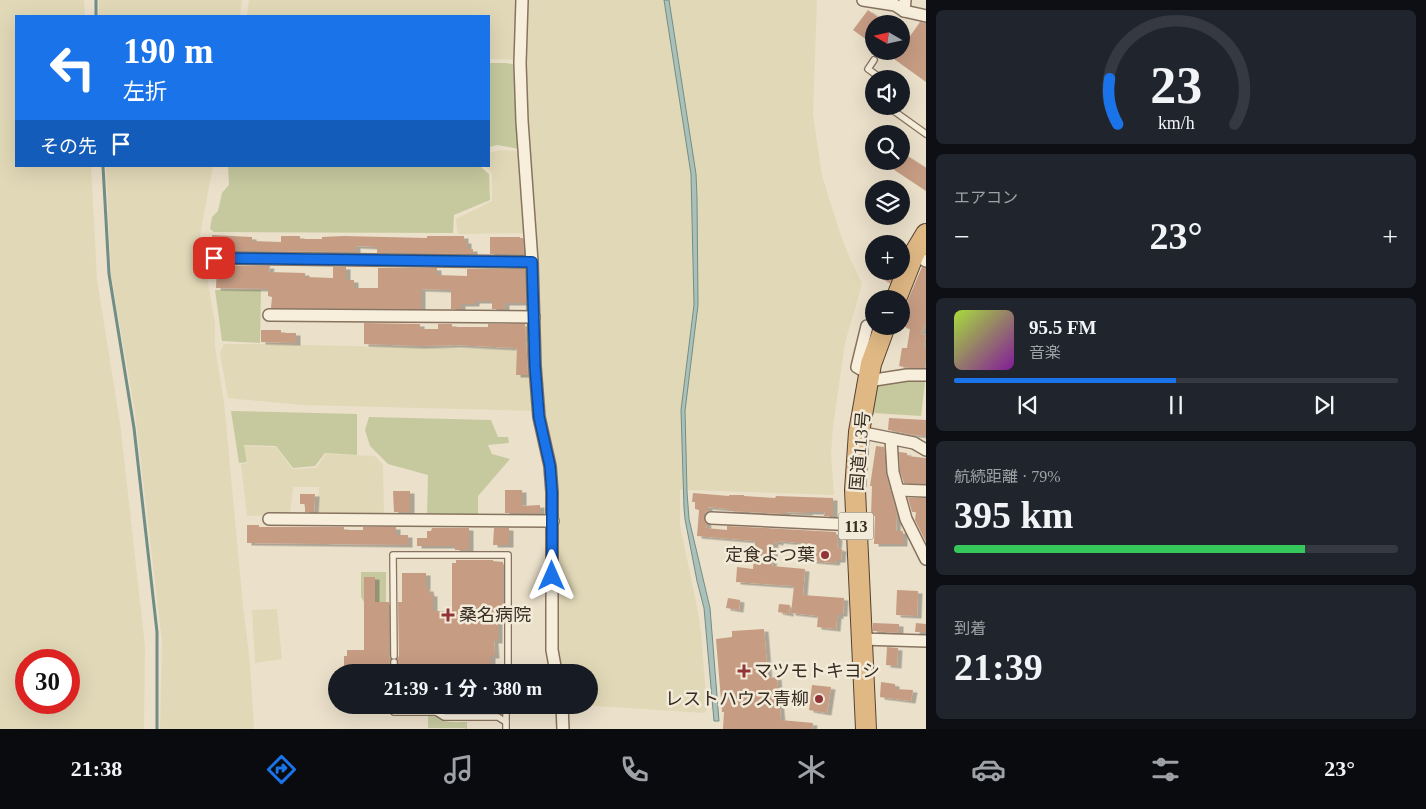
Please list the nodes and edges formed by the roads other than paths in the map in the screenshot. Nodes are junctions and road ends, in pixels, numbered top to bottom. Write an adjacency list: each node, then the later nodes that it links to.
1 (522, 0): 12 (street)
2 (863, 0): 3 (street)
3 (904, 6): 4 (street)
4 (926, 16)
5 (874, 60): 6 (lane)
6 (869, 70)
7 (899, 115): 8 (lane)
8 (926, 134)
9 (926, 234): 11 (highway)
10 (214, 258): 12 (street)
11 (920, 258): 13 (highway)
12 (532, 262): 15 (street)
13 (901, 290)
14 (270, 315): 15 (street)
15 (534, 317): 26 (street)
16 (875, 335): 18 (highway, 国道113号 / 113)
17 (926, 375): 18 (street)
18 (868, 377): 19 (highway, 国道113号 / 113)
19 (859, 432): 20 (street); 27 (highway, 国道113号 / 113)
20 (891, 439): 21 (street); 22 (street)
21 (926, 450)
22 (898, 490): 23 (street); 28 (street)
23 (926, 491)
24 (269, 518): 26 (street)
25 (711, 518): 27 (street)
26 (553, 521): 33 (street)
27 (856, 525): 29 (highway, 国道113号 / 113)
28 (924, 554)
29 (861, 639): 30 (street); 38 (highway, 国道113号 / 113)
30 (926, 641)
31 (394, 664): 32 (lane)
32 (508, 664)
33 (555, 664)
34 (439, 714): 36 (lane)
35 (562, 714): 37 (street)
36 (506, 726)
37 (563, 729)
38 (866, 729)

